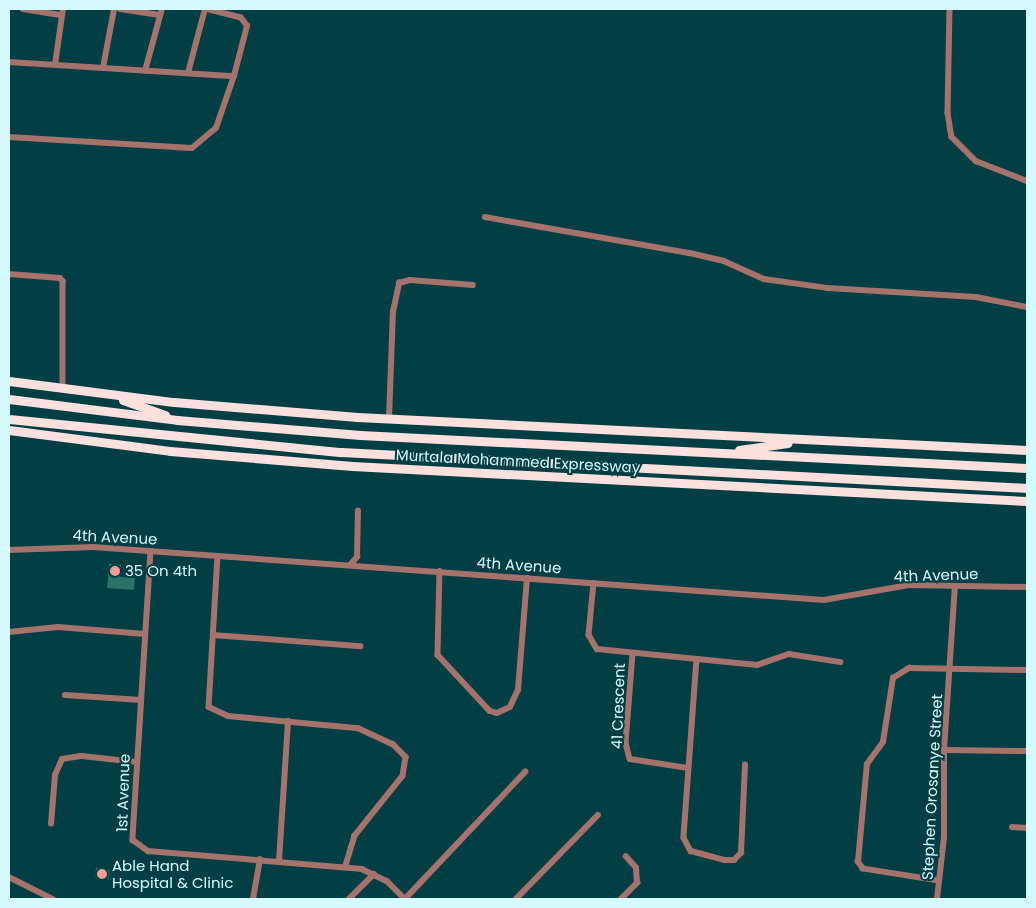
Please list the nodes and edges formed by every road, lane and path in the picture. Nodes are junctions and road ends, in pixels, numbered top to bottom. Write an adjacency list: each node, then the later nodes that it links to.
1 (23, 9): 6 (street)
2 (114, 9): 10 (street)
3 (120, 9): 7 (street)
4 (205, 9): 12 (street); 13 (street)
5 (950, 9): 15 (street)
6 (62, 12): 9 (street)
7 (161, 12): 11 (street)
8 (9, 62): 9 (street)
9 (55, 65): 10 (street)
10 (103, 68): 11 (street)
11 (145, 71): 12 (street)
12 (188, 73): 13 (street)
13 (234, 76): 14 (street)
14 (9, 137)
15 (1027, 181)
16 (485, 217): 19 (street)
17 (9, 274): 21 (street)
18 (472, 285): 25 (street)
19 (1027, 307)
20 (9, 381): 21 (highway)
21 (63, 388): 22 (highway)
22 (110, 395): 25 (highway); 26 (highway)
23 (9, 399): 26 (highway, Murtala Mohammed Expressway)
24 (9, 418): 32 (highway, Murtala Mohammed Expressway)
25 (389, 419): 28 (highway)
26 (177, 420): 30 (highway, Murtala Mohammed Expressway)
27 (9, 430): 34 (highway, Murtala Mohammed Expressway)
28 (808, 440): 29 (highway); 30 (highway)
29 (1027, 450)
30 (718, 453): 31 (highway, Murtala Mohammed Expressway)
31 (1027, 468)
32 (720, 473): 33 (highway, Murtala Mohammed Expressway); 34 (highway)
33 (1027, 488)
34 (801, 489): 35 (highway, Murtala Mohammed Expressway)
35 (1027, 501)
36 (358, 511): 40 (street)
37 (9, 550): 38 (street, 4th Avenue)
38 (151, 551): 39 (street, 4th Avenue); 47 (street, 1st Avenue)
39 (218, 556): 40 (street, 4th Avenue); 48 (street)
40 (350, 565): 41 (street, 4th Avenue)
41 (440, 571): 42 (street, 4th Avenue); 42 (street)
42 (527, 578): 43 (street, 4th Avenue)
43 (594, 583): 44 (street, 4th Avenue); 50 (street, 41 Crescent)
44 (955, 586): 45 (street, 4th Avenue); 53 (street, Stephen Orosanye Street)
45 (1027, 587)
46 (9, 632): 47 (street)
47 (145, 634): 56 (street, 1st Avenue)
48 (213, 635): 49 (street); 57 (street)
49 (361, 646)
50 (633, 654): 51 (street, 41 Crescent); 62 (street, 41 Crescent)
51 (697, 659): 52 (street, 41 Crescent); 62 (street)
52 (840, 662)
53 (952, 667): 54 (street); 58 (street, Stephen Orosanye Street); 74 (street)
54 (1027, 670)
55 (65, 695): 56 (street)
56 (141, 700): 60 (street, 1st Avenue)
57 (288, 721): 70 (street); 71 (street)
58 (944, 750): 59 (street); 74 (street, Stephen Orosanye Street)
59 (1027, 752)
60 (136, 762): 65 (street); 69 (street, 1st Avenue)
61 (744, 765): 62 (street)
62 (688, 768)
63 (525, 772): 78 (street)
64 (598, 815): 79 (street)
65 (51, 824)
66 (1012, 828): 67 (street)
67 (1027, 828)
68 (626, 857): 80 (street)
69 (260, 860): 70 (street, 1st Avenue); 76 (street)
70 (279, 861): 71 (street, 1st Avenue)
71 (346, 866): 72 (street, 1st Avenue)
72 (374, 874): 77 (street); 78 (street, 1st Avenue)
73 (9, 877): 75 (street)
74 (939, 881): 81 (street, Stephen Orosanye Street)
75 (53, 899)
76 (253, 899)
77 (349, 899)
78 (405, 899)
79 (516, 899)
80 (621, 899)
81 (937, 899)

